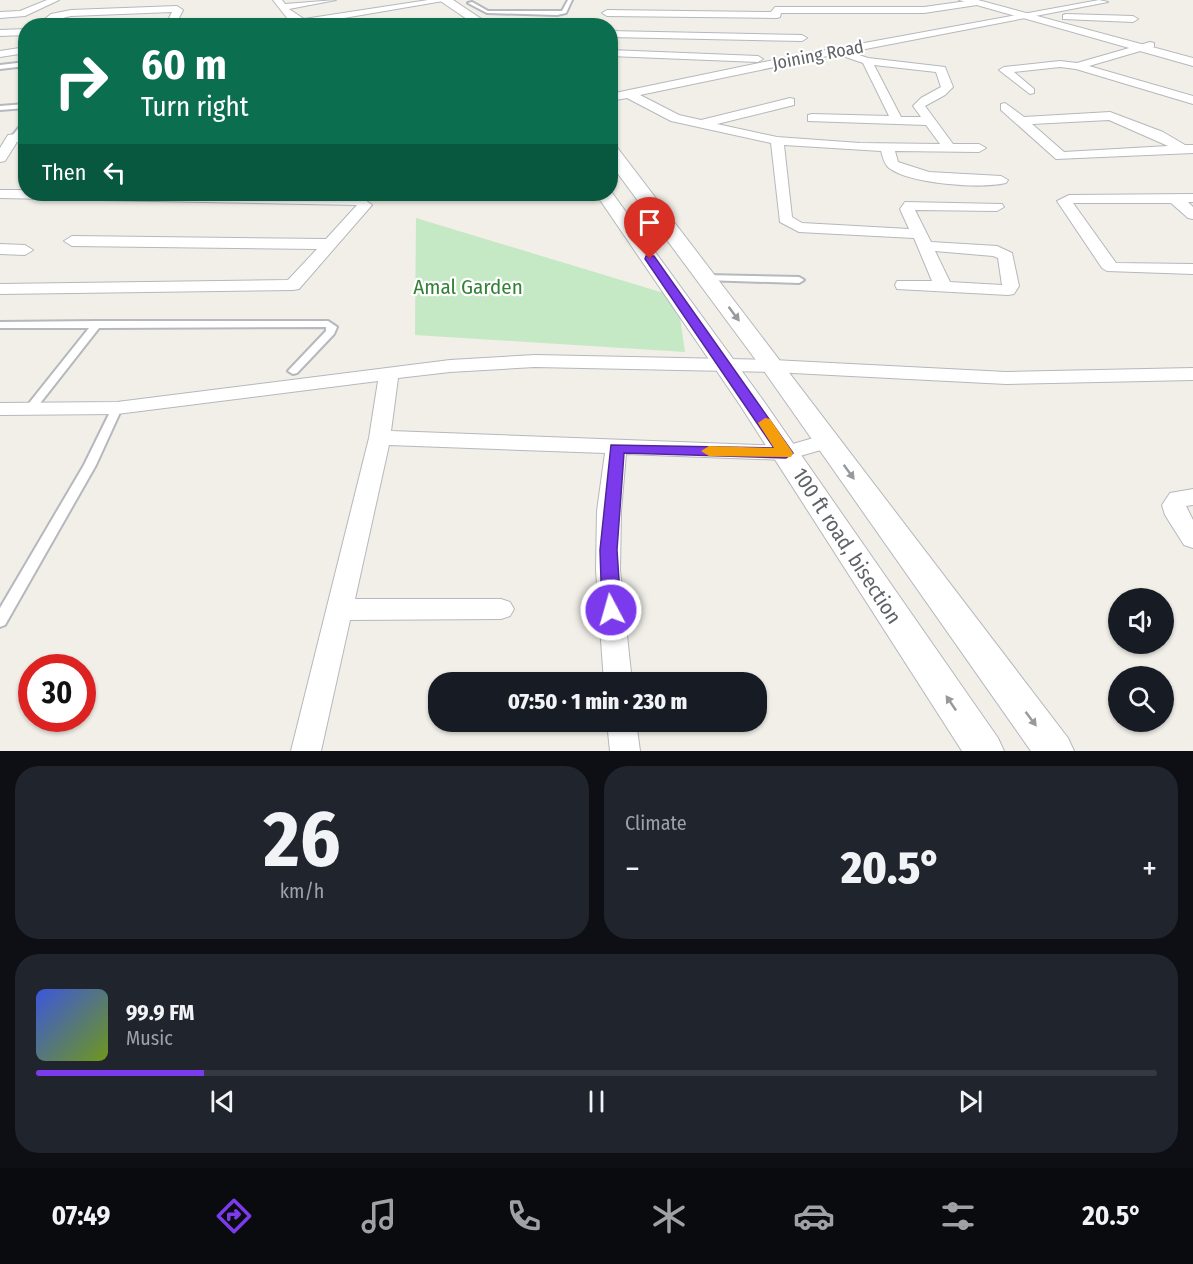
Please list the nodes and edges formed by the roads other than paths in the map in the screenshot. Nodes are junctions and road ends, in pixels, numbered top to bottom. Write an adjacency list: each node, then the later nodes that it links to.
1 (55, 0): 17 (street)
2 (332, 0): 15 (street)
3 (479, 0): 16 (lane)
4 (570, 0): 16 (lane)
5 (607, 0): 21 (street)
6 (770, 0): 20 (street)
7 (834, 0): 18 (street)
8 (868, 0): 19 (street)
9 (1067, 0): 12 (street)
10 (669, 1): 22 (street)
11 (974, 1): 19 (street); 23 (street)
12 (1108, 1): 23 (street); 31 (street)
13 (426, 2): 14 (street); 27 (street); 28 (street)
14 (449, 2): 16 (lane); 29 (street)
15 (280, 3): 26 (street)
16 (470, 3)
17 (0, 10)
18 (838, 10): 19 (street); 20 (street)
19 (898, 10)
20 (776, 12): 22 (street); 36 (street)
21 (607, 13): 22 (street); 30 (street)
22 (670, 13)
23 (1032, 16): 31 (street); 38 (street); 39 (street, Joining Road)
24 (51, 18): 25 (street)
25 (174, 18)
26 (294, 18)
27 (328, 18)
28 (449, 18)
29 (474, 18)
30 (606, 18)
31 (1133, 19): 32 (street)
32 (1141, 26)
33 (18, 32): 34 (street)
34 (0, 33)
35 (618, 34): 36 (street)
36 (785, 38): 37 (street)
37 (802, 38)
38 (1145, 46): 44 (street); 49 (street); 50 (street)
39 (837, 51): 46 (street, Joining Road); 48 (street)
40 (618, 53): 42 (street)
41 (0, 54): 43 (street)
42 (656, 55): 46 (street); 47 (street)
43 (18, 56)
44 (1193, 56)
45 (18, 58): 51 (lane)
46 (788, 60): 53 (street, Joining Road)
47 (618, 62)
48 (867, 62): 61 (street); 62 (street)
49 (1193, 62)
50 (1077, 66): 52 (street); 55 (street)
51 (0, 67)
52 (1030, 91)
53 (628, 94): 54 (street, Joining Road); 64 (street)
54 (618, 96)
55 (1193, 100)
56 (790, 102): 64 (street)
57 (18, 107): 59 (lane)
58 (1005, 107): 63 (street)
59 (0, 108)
60 (812, 118): 61 (street)
61 (897, 120): 62 (street)
62 (930, 120): 67 (street)
63 (1023, 121): 70 (street); 70 (street)
64 (699, 124): 66 (street)
65 (18, 139): 71 (street)
66 (777, 141): 68 (street); 83 (street)
67 (949, 147): 68 (street); 69 (street)
68 (887, 148): 73 (street)
69 (979, 148)
70 (1188, 149)
71 (0, 158)
72 (618, 164): 88 (street, 100 ft road, bisection)
73 (1001, 180)
74 (0, 194): 75 (street)
75 (18, 194)
76 (1175, 198): 77 (street); 81 (street); 87 (street)
77 (1193, 198)
78 (349, 201): 84 (street)
79 (610, 201): 95 (street, 100 ft road, bisection)
80 (997, 207): 83 (street)
81 (1193, 215)
82 (72, 240): 84 (street)
83 (922, 240): 91 (street); 91 (street)
84 (329, 244): 92 (street)
85 (0, 249): 86 (street)
86 (25, 250)
87 (1193, 269)
88 (706, 278): 89 (lane); 96 (street, 100 ft road, bisection, one-way to 96)
89 (800, 280)
90 (903, 285): 91 (street)
91 (943, 286)
92 (0, 289)
93 (98, 324): 94 (lane); 97 (lane); 102 (lane)
94 (0, 325)
95 (726, 366): 96 (street); 98 (street); 106 (street, 100 ft road, bisection)
96 (773, 366): 99 (street); 104 (street, 100 ft road, bisection)
97 (293, 371)
98 (389, 374): 100 (street); 103 (street)
99 (1193, 374)
100 (117, 408): 102 (street); 111 (lane)
101 (0, 409): 102 (street)
102 (30, 409)
103 (380, 438): 105 (street); 110 (street)
104 (827, 441): 106 (street); 117 (street, 100 ft road, bisection, one-way to 117)
105 (616, 448): 106 (street); 112 (street)
106 (786, 453): 116 (street, 100 ft road, bisection, one-way to 106)
107 (1193, 497): 108 (street)
108 (1193, 539)
109 (501, 609): 110 (street)
110 (339, 610): 114 (street)
111 (0, 621)
112 (617, 672)
113 (623, 732): 115 (street)
114 (306, 751)
115 (625, 751)
116 (984, 751)
117 (1054, 751)

